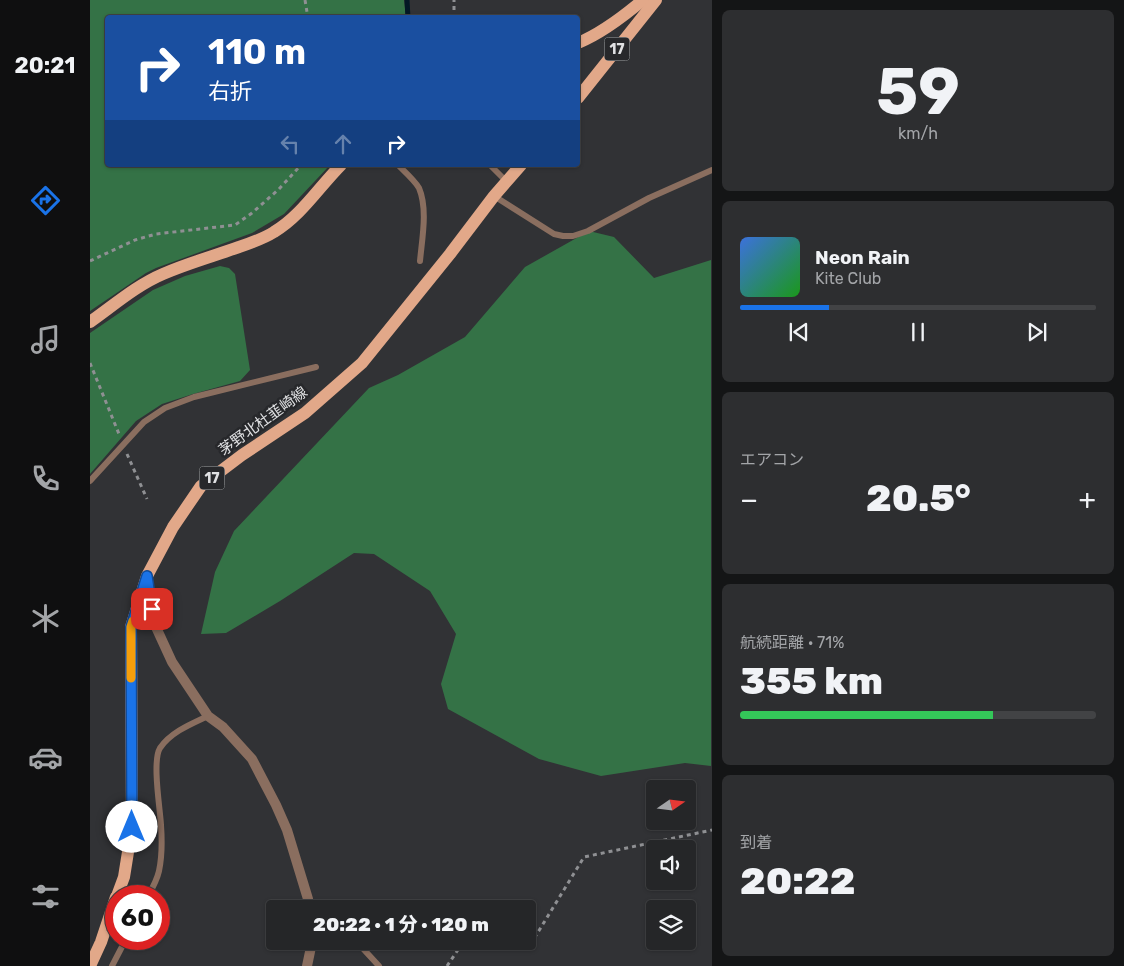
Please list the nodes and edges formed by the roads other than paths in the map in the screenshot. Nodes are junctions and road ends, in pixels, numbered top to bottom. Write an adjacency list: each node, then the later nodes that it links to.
1 (643, 0): 3 (main road, 17)
2 (656, 0): 4 (main road, 17)
3 (580, 42)
4 (580, 95)
5 (339, 167): 13 (main road)
6 (400, 167): 12 (lane)
7 (492, 167): 10 (lane)
8 (519, 167): 10 (main road, 茅野北杜韮崎線 / 17)
9 (712, 170): 11 (lane)
10 (506, 182): 11 (main road, 茅野北杜韮崎線 / 17)
11 (494, 196): 16 (main road, 茅野北杜韮崎線 / 17)
12 (420, 261)
13 (90, 322)
14 (316, 367): 15 (lane)
15 (90, 481)
16 (147, 576): 17 (street); 18 (main road, 茅野北杜韮崎線 / 17)
17 (208, 716): 19 (lane); 20 (street)
18 (121, 885)
19 (153, 885)
20 (308, 900)
21 (105, 930): 25 (main road, 茅野北杜韮崎線 / 17)
22 (120, 950): 26 (lane)
23 (310, 950): 27 (street)
24 (364, 950): 28 (lane)
25 (90, 966)
26 (112, 966)
27 (307, 966)
28 (379, 966)

